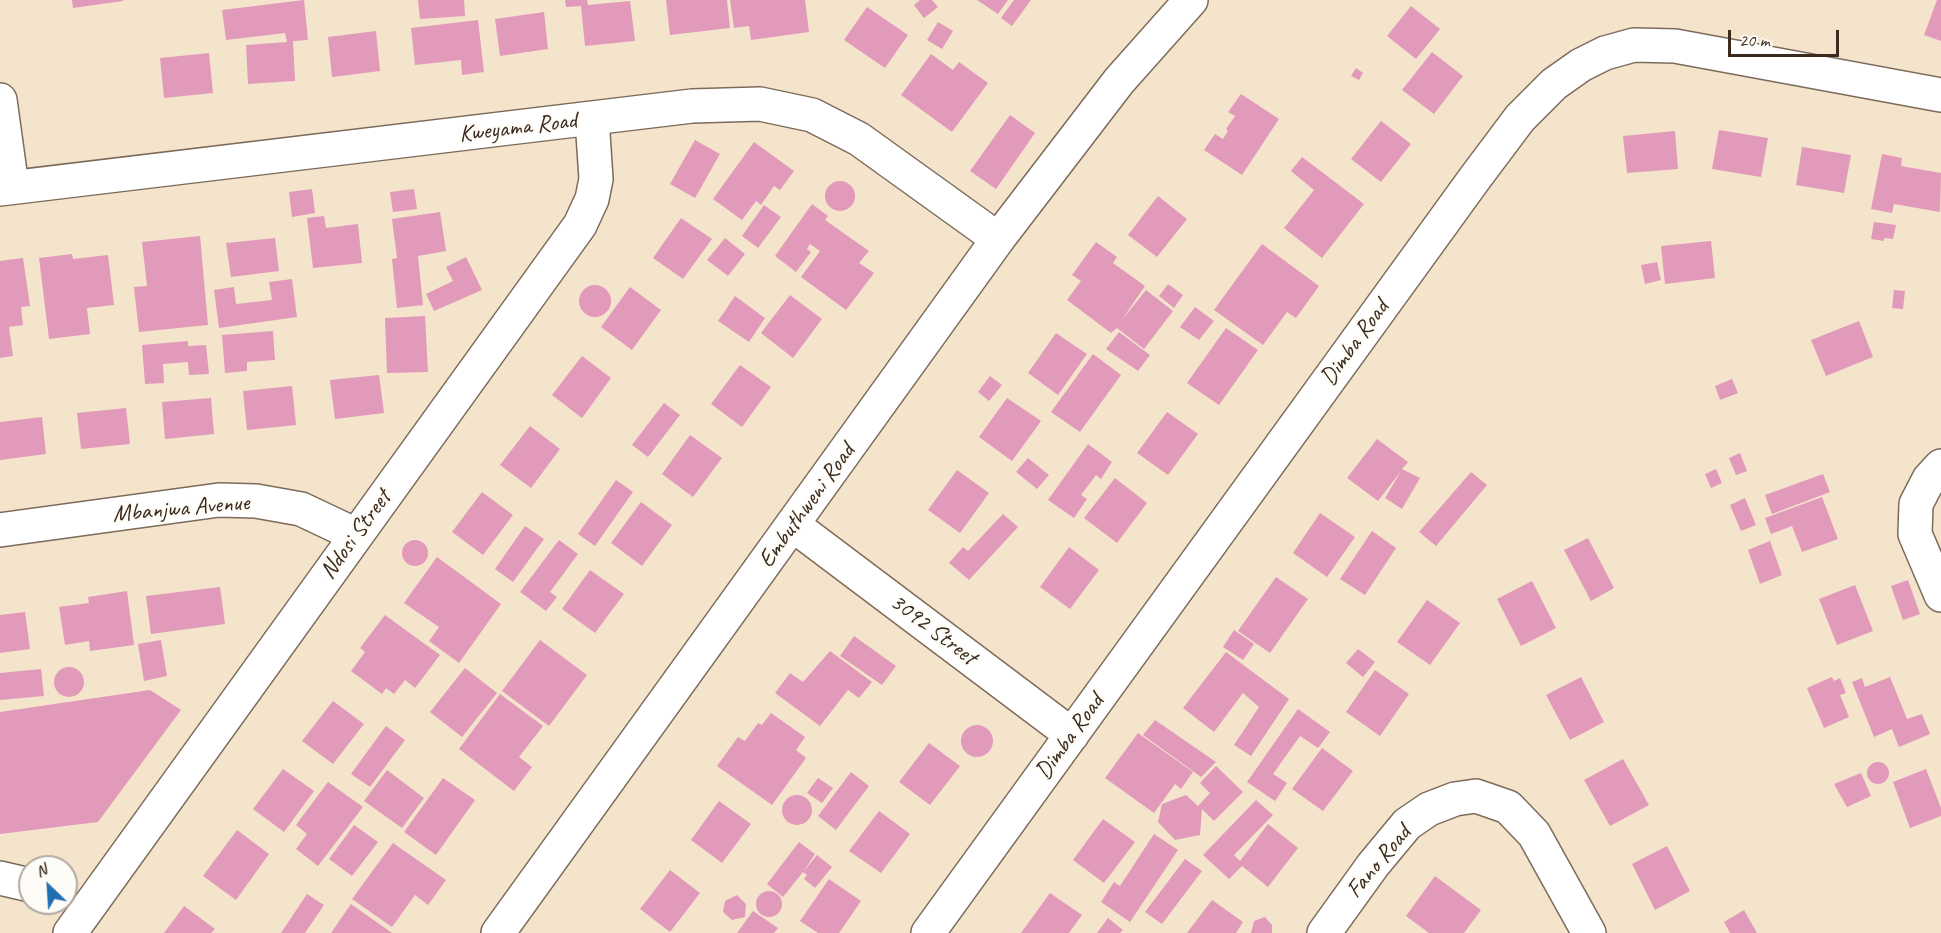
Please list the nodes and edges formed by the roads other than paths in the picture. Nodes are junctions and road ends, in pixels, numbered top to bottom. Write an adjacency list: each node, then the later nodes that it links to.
1 (1162, 0): 3 (street, Embuthweni Road)
2 (1191, 0): 3 (street, Embuthweni Road)
3 (1119, 81): 8 (street, Embuthweni Road)
4 (1941, 95): 14 (street, Dimba Road)
5 (0, 100): 7 (street)
6 (592, 119): 7 (street, Kweyama Road); 8 (street, Kweyama Road); 12 (street, Ndosi Street)
7 (6, 188)
8 (998, 239): 10 (street, Embuthweni Road)
9 (1941, 466): 13 (street)
10 (793, 525): 14 (street, 3092 Street); 18 (street, Embuthweni Road)
11 (0, 530): 12 (street, Mbanjwa Avenue)
12 (356, 535): 17 (street, Ndosi Street)
13 (1941, 595)
14 (1072, 735): 19 (street, Dimba Road)
15 (0, 878): 16 (street)
16 (18, 882)
17 (73, 916)
18 (498, 933)
19 (928, 933)
20 (1323, 933): 21 (street, Fano Road)
21 (1589, 933)

